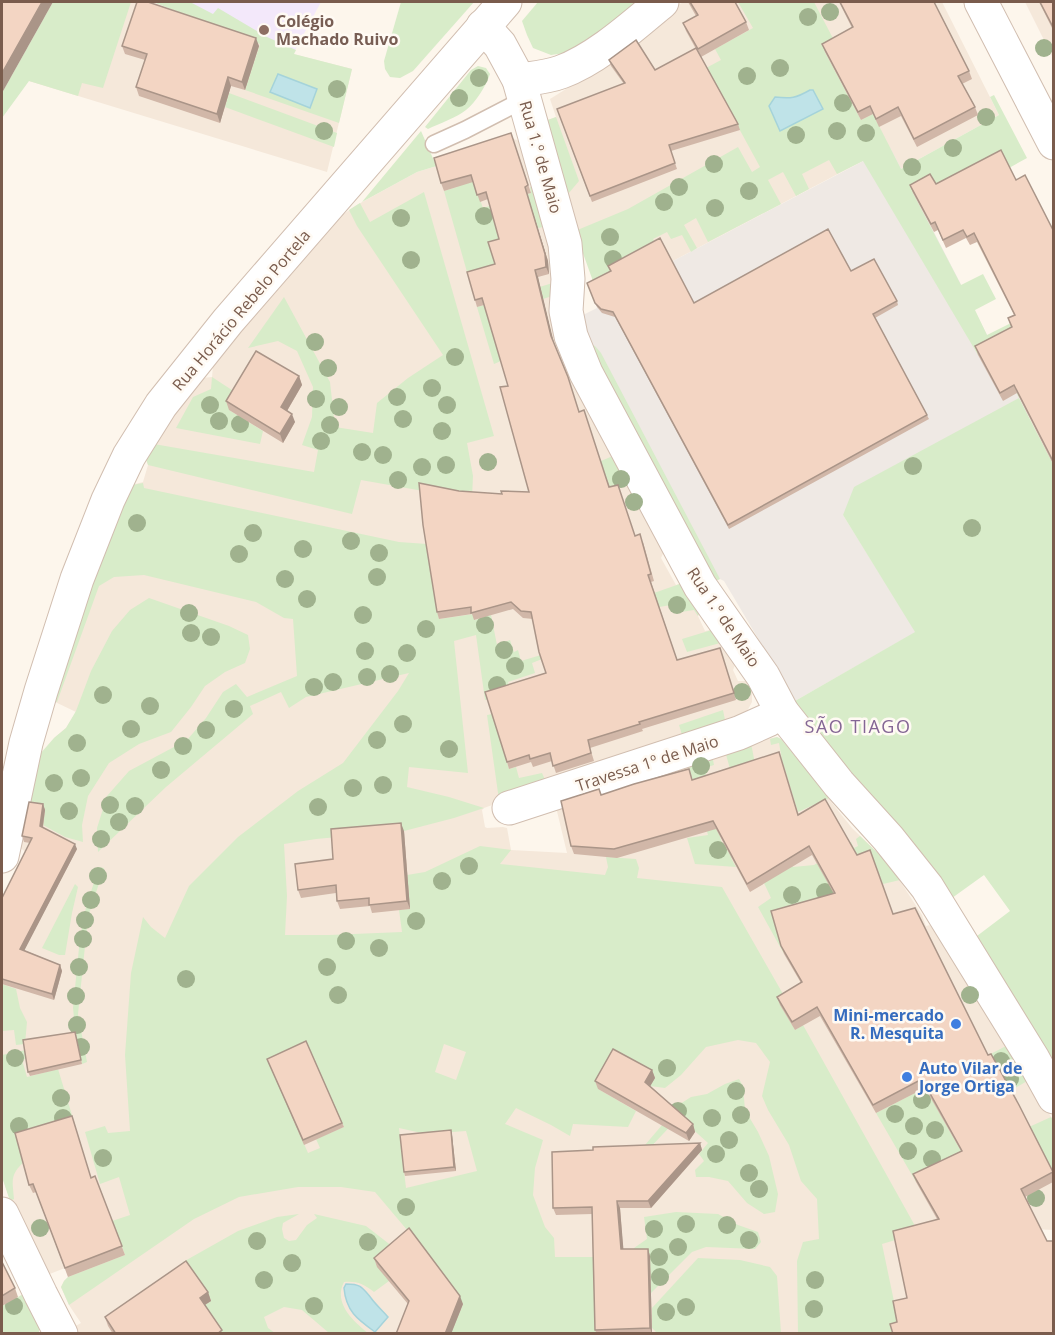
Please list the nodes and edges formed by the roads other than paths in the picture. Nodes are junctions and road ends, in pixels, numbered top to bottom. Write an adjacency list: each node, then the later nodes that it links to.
1 (505, 2): 4 (street, Rua Horácio Rebelo Portela)
2 (662, 2): 5 (street)
3 (981, 2): 6 (street)
4 (483, 26): 5 (street); 10 (street, Rua Horácio Rebelo Portela)
5 (522, 90): 7 (lane); 8 (street, Rua 1.º de Maio)
6 (1053, 143)
7 (434, 144)
8 (782, 712): 9 (street, Travessa 1º de Maio); 11 (street, Rua 1.º de Maio)
9 (509, 808)
10 (2, 856)
11 (1053, 1097)
12 (2, 1214): 13 (street)
13 (61, 1334)

